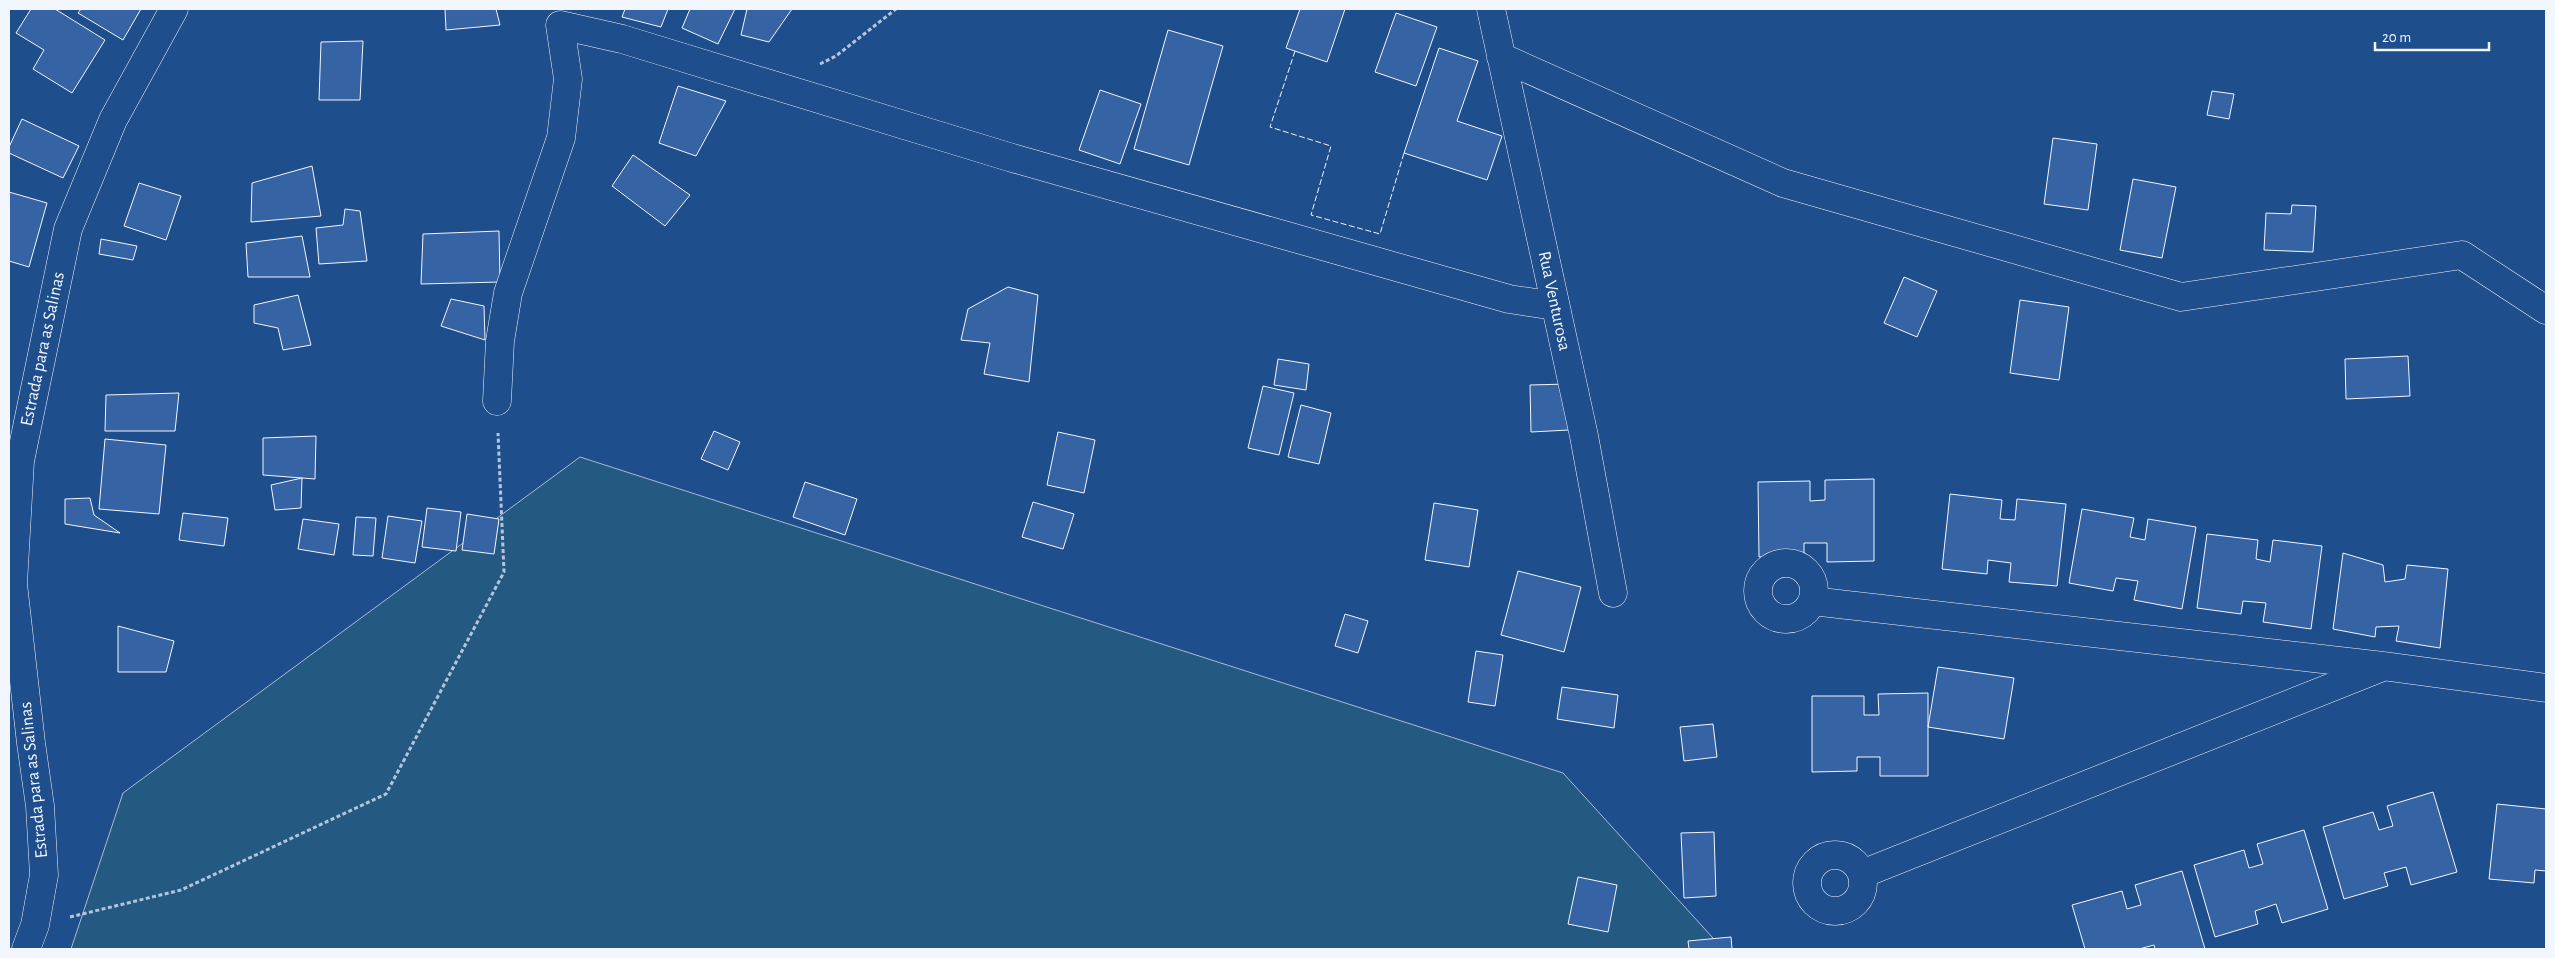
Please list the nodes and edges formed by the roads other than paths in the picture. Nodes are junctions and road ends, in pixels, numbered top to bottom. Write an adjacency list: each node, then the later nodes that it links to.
1 (174, 9): 12 (street, Estrada para as Salinas)
2 (1491, 9): 3 (street, Rua Venturosa)
3 (1501, 57): 4 (street, Rua Venturosa); 5 (street)
4 (1555, 306): 6 (street); 7 (street, Rua Venturosa)
5 (2546, 310)
6 (497, 401)
7 (1613, 593)
8 (1812, 601): 9 (street)
9 (2383, 666): 10 (street); 11 (street)
10 (2546, 688)
11 (1862, 874)
12 (31, 937)

